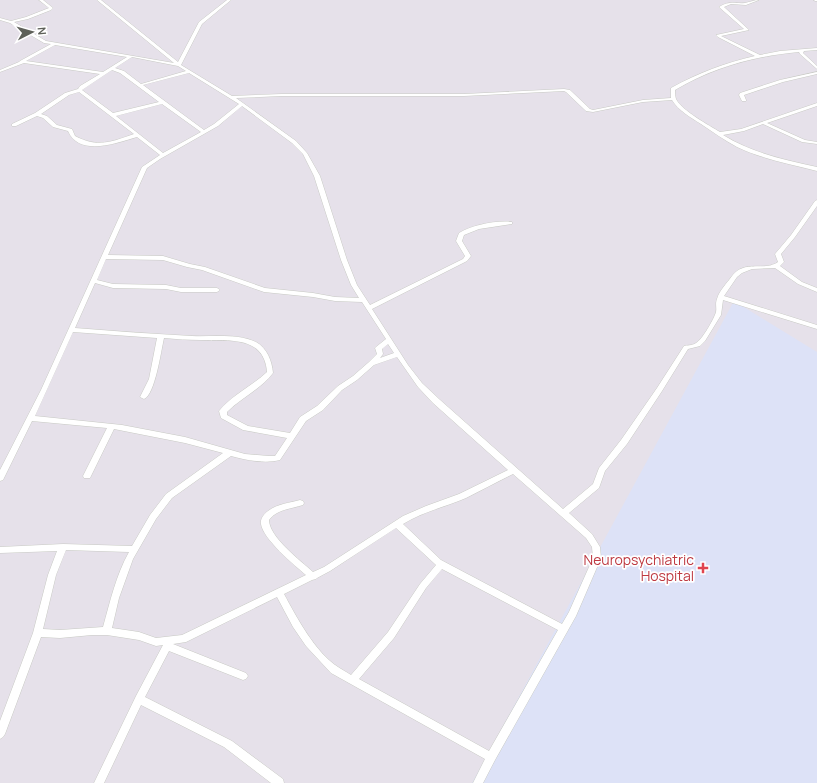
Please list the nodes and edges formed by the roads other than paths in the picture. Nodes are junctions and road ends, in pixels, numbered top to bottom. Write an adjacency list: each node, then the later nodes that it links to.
1 (41, 0): 6 (street)
2 (99, 0): 15 (street)
3 (229, 0): 15 (street)
4 (757, 0): 12 (street)
5 (1, 19): 6 (street)
6 (11, 22): 7 (street)
7 (54, 44): 11 (street); 14 (street)
8 (817, 49): 9 (street)
9 (802, 50): 10 (street); 13 (street)
10 (787, 52): 12 (street); 13 (street)
11 (131, 56): 15 (street); 18 (street)
12 (759, 56): 27 (street)
13 (803, 57): 19 (street)
14 (20, 62): 17 (street); 22 (street)
15 (179, 65): 21 (street)
16 (0, 66): 17 (street)
17 (10, 67): 20 (street)
18 (112, 68): 22 (street); 24 (street)
19 (817, 68)
20 (0, 71)
21 (189, 72): 24 (street); 26 (street)
22 (104, 73): 25 (street)
23 (817, 73): 28 (street)
24 (140, 85): 29 (street)
25 (80, 90): 32 (street); 33 (street)
26 (230, 97): 27 (street); 30 (street)
27 (673, 99): 37 (street)
28 (744, 100)
29 (162, 102): 33 (street); 36 (street)
30 (242, 104): 36 (street); 50 (street)
31 (817, 104): 34 (street)
32 (37, 114): 35 (street); 38 (street)
33 (112, 115): 38 (street)
34 (764, 123): 37 (street); 39 (street)
35 (14, 125)
36 (204, 132): 40 (street)
37 (720, 134): 41 (street)
38 (137, 135): 40 (street)
39 (817, 143)
40 (163, 155): 44 (street)
41 (817, 169)
42 (817, 202): 45 (street)
43 (510, 223): 51 (street)
44 (105, 257): 46 (street); 50 (street)
45 (776, 266): 48 (street); 49 (street)
46 (93, 281): 47 (street); 53 (street)
47 (217, 290)
48 (817, 290)
49 (721, 297): 52 (street); 67 (street)
50 (363, 300): 51 (street)
51 (369, 308): 55 (street)
52 (817, 327)
53 (71, 330): 54 (street); 59 (street)
54 (161, 336): 58 (street); 61 (street)
55 (389, 340): 56 (street); 57 (street)
56 (398, 354): 57 (street); 63 (street)
57 (371, 364): 61 (street)
58 (144, 397)
59 (30, 418): 60 (street); 65 (street)
60 (112, 426): 62 (street); 64 (street)
61 (291, 436): 62 (street)
62 (229, 453): 70 (street)
63 (514, 470): 67 (street); 68 (street)
64 (87, 476)
65 (0, 478)
66 (300, 503): 73 (street)
67 (563, 514): 75 (street)
68 (397, 524): 72 (street); 73 (street)
69 (62, 548): 70 (street); 71 (street); 77 (street)
70 (134, 549): 76 (street)
71 (0, 550)
72 (441, 564): 75 (street); 80 (street)
73 (313, 576): 74 (street)
74 (279, 593): 78 (street); 80 (street)
75 (564, 628): 83 (street)
76 (107, 631): 77 (street); 78 (street)
77 (38, 633): 82 (street)
78 (168, 644): 79 (street); 81 (street)
79 (244, 676)
80 (353, 680): 83 (street)
81 (139, 699): 84 (street); 85 (street)
82 (0, 734)
83 (491, 757): 86 (street)
84 (99, 783)
85 (279, 783)
86 (478, 783)

